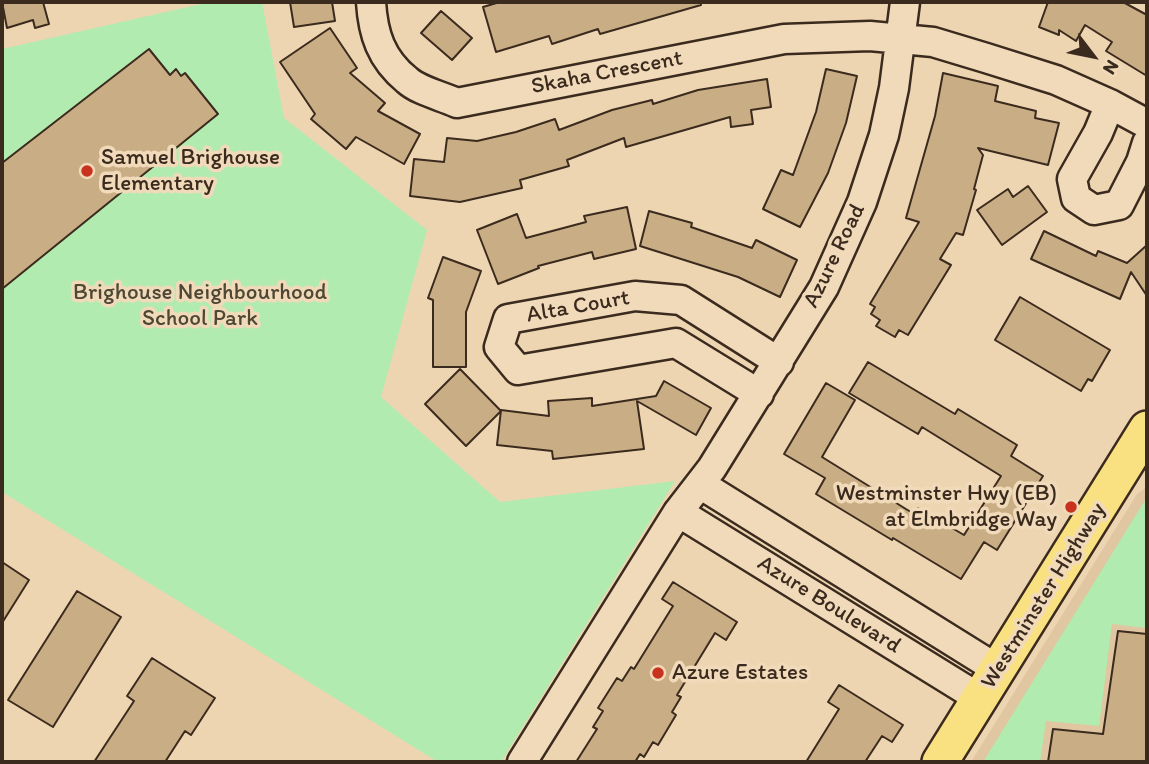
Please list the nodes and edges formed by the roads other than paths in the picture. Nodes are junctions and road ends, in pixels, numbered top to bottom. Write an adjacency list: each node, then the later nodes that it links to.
1 (370, 2): 3 (street, Skaha Crescent)
2 (905, 2): 3 (street, Azure Road)
3 (901, 39): 4 (street, Skaha Crescent); 7 (street, Azure Road)
4 (1110, 104): 5 (street, Skaha Crescent); 6 (street)
5 (1147, 124)
6 (1147, 143)
7 (779, 362): 8 (street, Azure Road); 8 (street, Alta Court)
8 (759, 394): 10 (street, Azure Road)
9 (1143, 447): 12 (main road, Westminster Highway)
10 (700, 484): 11 (street, Azure Road); 12 (street)
11 (678, 512): 13 (street, Azure Boulevard); 14 (street, Azure Road)
12 (998, 669): 13 (main road, Westminster Highway)
13 (979, 698): 15 (main road, Westminster Highway)
14 (522, 762)
15 (940, 762)

